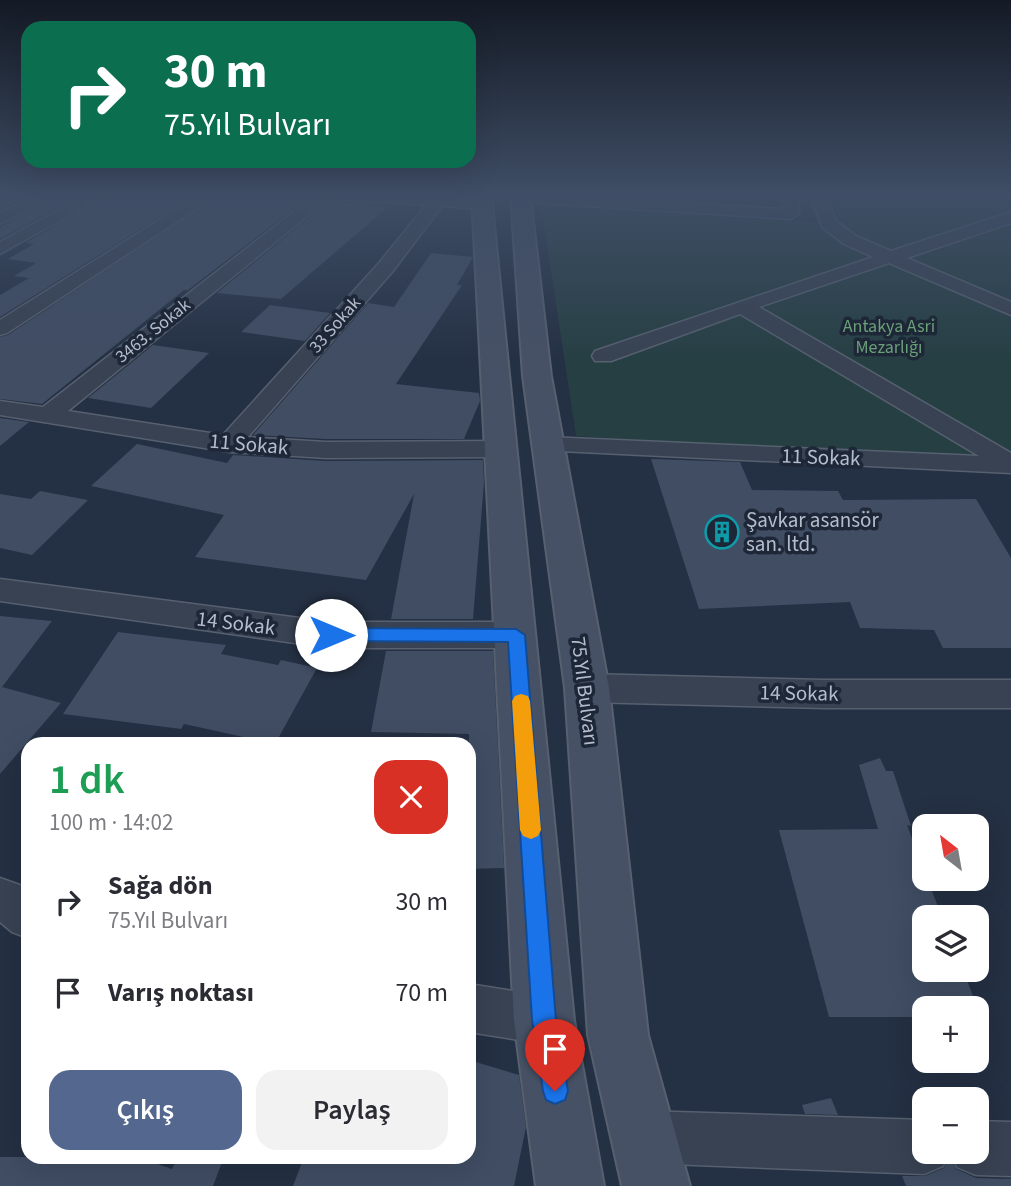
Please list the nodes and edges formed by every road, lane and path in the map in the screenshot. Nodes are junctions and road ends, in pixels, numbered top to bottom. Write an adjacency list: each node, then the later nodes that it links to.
1 (121, 250): 11 (street)
2 (254, 250): 14 (street, 3463. Sokak)
3 (399, 250): 15 (street, 33 Sokak)
4 (501, 250): 17 (main road)
5 (512, 250): 16 (main road, 75.Yıl Bulvarı)
6 (873, 250): 8 (street)
7 (908, 250): 8 (street)
8 (887, 257): 9 (street); 10 (street)
9 (742, 306): 12 (street); 18 (street)
10 (1011, 309)
11 (0, 329)
12 (603, 356)
13 (0, 408): 14 (street, 11 Sokak)
14 (47, 416): 15 (street, 11 Sokak)
15 (229, 444): 17 (street, 11 Sokak)
16 (548, 445): 18 (street, 11 Sokak); 21 (main road, 75.Yıl Bulvarı)
17 (501, 449): 20 (main road)
18 (1011, 464)
19 (0, 590): 20 (street, 14 Sokak)
20 (516, 635): 26 (main road)
21 (587, 688): 22 (street, 14 Sokak); 27 (main road, 75.Yıl Bulvarı)
22 (1011, 694)
23 (0, 900): 24 (street)
24 (21, 910)
25 (476, 1009): 26 (street)
26 (544, 1020): 31 (main road)
27 (644, 1137): 28 (street); 32 (main road, 75.Yıl Bulvarı)
28 (912, 1146)
29 (989, 1148): 30 (street)
30 (1011, 1149)
31 (570, 1186)
32 (656, 1186)

